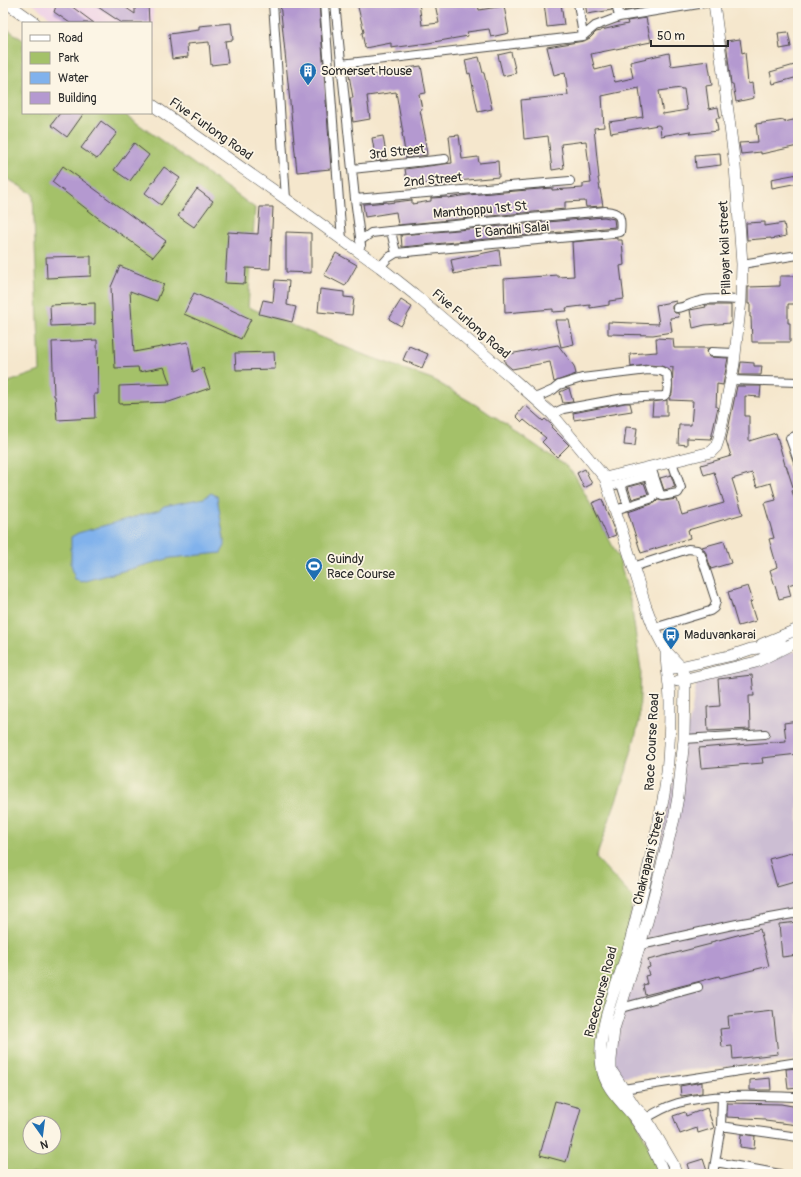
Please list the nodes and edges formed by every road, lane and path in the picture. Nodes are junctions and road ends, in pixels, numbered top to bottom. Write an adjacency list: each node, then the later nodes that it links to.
1 (7, 3): 10 (main road)
2 (273, 3): 17 (street)
3 (324, 3): 21 (street)
4 (335, 3): 12 (street)
5 (578, 3): 11 (street)
6 (616, 3): 9 (street)
7 (705, 3): 9 (street)
8 (714, 3): 26 (main road, Pillayar koil street)
9 (619, 17): 11 (street)
10 (34, 22)
11 (583, 36): 12 (street)
12 (341, 64): 15 (street)
13 (152, 105): 17 (main road, Five Furlong Road)
14 (445, 159): 15 (street, 3rd Street)
15 (352, 169): 18 (street)
16 (570, 181): 18 (street, 2nd Street)
17 (286, 199): 21 (main road, Five Furlong Road)
18 (355, 199): 22 (street)
19 (605, 211): 20 (street, Manthoppu 1st St); 23 (street, E Gandhi Salai)
20 (391, 231): 22 (street, Manthoppu 1st St); 23 (street)
21 (342, 240): 24 (main road, Five Furlong Road)
22 (360, 241): 24 (street)
23 (396, 253): 27 (street)
24 (362, 255): 27 (main road, Five Furlong Road)
25 (798, 255): 26 (street)
26 (742, 264): 28 (main road, Pillayar koil street)
27 (380, 267): 34 (main road, Five Furlong Road)
28 (741, 300): 29 (street); 31 (main road, Pillayar koil street)
29 (677, 308)
30 (712, 352): 31 (street)
31 (734, 353): 32 (main road, Pillayar koil street)
32 (730, 380): 33 (street); 38 (main road, Pillayar koil street)
33 (798, 382)
34 (535, 398): 35 (main road, Five Furlong Road); 35 (street)
35 (552, 414): 40 (main road, Five Furlong Road)
36 (798, 435): 37 (street)
37 (798, 461)
38 (672, 462): 39 (main road, Pillayar koil street); 39 (street)
39 (648, 471): 40 (main road, Pillayar koil street); 41 (street); 42 (street)
40 (607, 483): 41 (street); 43 (main road, Five Furlong Road)
41 (621, 484): 42 (street)
42 (628, 506): 43 (street)
43 (615, 510): 44 (main road, Five Furlong Road)
44 (633, 567): 45 (main road, Five Furlong Road); 45 (street)
45 (654, 628): 49 (main road, Five Furlong Road)
46 (798, 629): 48 (main road)
47 (795, 643): 48 (main road); 52 (main road)
48 (751, 649): 50 (main road)
49 (666, 651): 50 (main road, Five Furlong Road); 51 (main road, Five Furlong Road)
50 (682, 668): 51 (main road); 52 (main road, Chakrapani Street)
51 (666, 670): 53 (main road, Five Furlong Road)
52 (685, 680): 53 (main road); 55 (main road, Chakrapani Street)
53 (668, 682): 56 (main road, Race Course Road)
54 (765, 734): 55 (street)
55 (684, 739): 59 (main road, Chakrapani Street)
56 (663, 804): 58 (main road, Racecourse Road)
57 (798, 913): 59 (street)
58 (628, 946): 59 (street); 66 (main road, Racecourse Road)
59 (640, 946): 61 (main road, Racecourse Road)
60 (698, 987): 61 (street)
61 (621, 1008): 63 (main road, Racecourse Road)
62 (798, 1062): 63 (street)
63 (623, 1089): 66 (main road, Racecourse Road)
64 (722, 1096): 65 (street); 66 (street); 67 (street)
65 (798, 1097)
66 (641, 1121): 71 (main road, Racecourse Road); 72 (main road, Racecourse Road)
67 (721, 1126): 68 (street); 69 (street)
68 (798, 1137)
69 (716, 1162): 70 (street); 73 (street)
70 (765, 1173): 74 (street)
71 (664, 1174)
72 (676, 1174)
73 (713, 1174)
74 (780, 1174)

